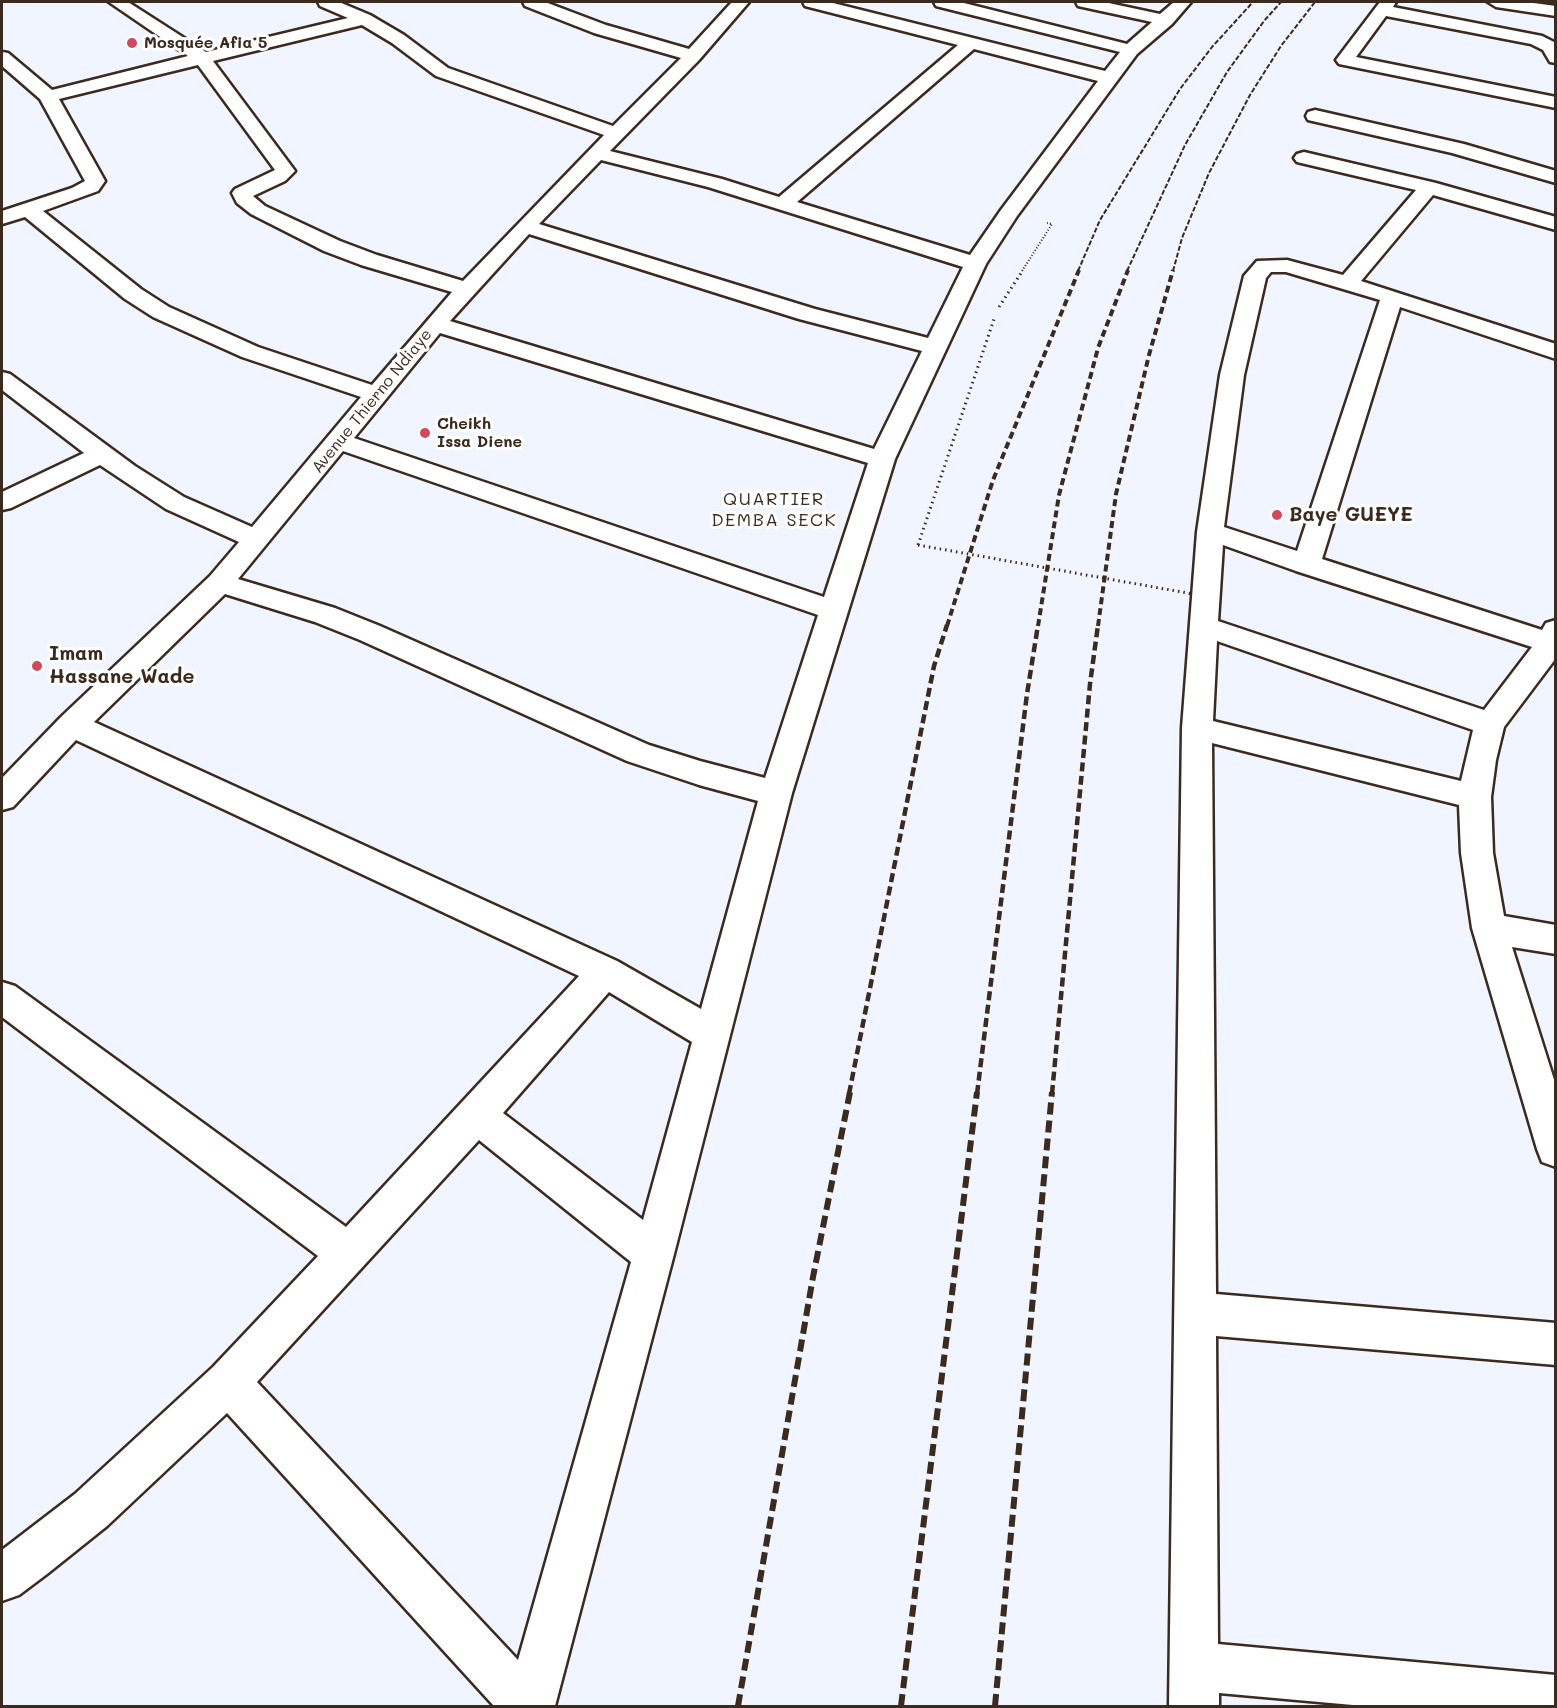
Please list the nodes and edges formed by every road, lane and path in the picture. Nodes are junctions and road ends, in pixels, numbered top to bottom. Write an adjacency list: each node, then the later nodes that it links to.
1 (117, 2): 16 (street)
2 (326, 2): 12 (street)
3 (531, 2): 17 (street)
4 (811, 2): 13 (street)
5 (942, 2): 14 (street)
6 (1084, 2): 10 (street)
7 (1496, 2): 11 (street)
8 (734, 3): 17 (street, Avenue Thierno Ndiaye)
9 (1385, 6): 18 (street); 21 (street)
10 (1174, 11): 14 (street)
11 (1556, 11)
12 (364, 18): 16 (street); 23 (street)
13 (971, 42): 19 (street); 28 (street)
14 (1131, 50): 19 (street)
15 (2, 57): 20 (street)
16 (201, 57): 20 (street); 36 (street)
17 (693, 57): 23 (street, Avenue Thierno Ndiaye)
18 (1556, 58)
19 (1109, 78): 30 (street)
20 (48, 96): 29 (street)
21 (1556, 103)
22 (1315, 116): 26 (street)
23 (616, 133): 24 (street, Avenue Thierno Ndiaye)
24 (597, 153): 28 (street); 33 (street, Avenue Thierno Ndiaye)
25 (1304, 158): 27 (street)
26 (1556, 177)
27 (1429, 187): 32 (street); 35 (street)
28 (783, 204): 34 (street)
29 (29, 210): 31 (street); 42 (street)
30 (1008, 214): 34 (street); 52 (path, bridge)
31 (2, 218)
32 (1556, 224)
33 (525, 226): 36 (street, Avenue Thierno Ndiaye); 39 (street)
34 (975, 264): 39 (street)
35 (1348, 283): 37 (street); 47 (street)
36 (467, 289): 38 (street, Avenue Thierno Ndiaye)
37 (1392, 297): 40 (street); 49 (street)
38 (435, 324): 42 (street, Avenue Thierno Ndiaye); 45 (street)
39 (935, 347): 45 (street)
40 (1556, 352)
41 (2, 379): 44 (street)
42 (375, 394): 43 (street, Avenue Thierno Ndiaye)
43 (340, 442): 48 (street, Avenue Thierno Ndiaye); 51 (street)
44 (103, 454): 46 (street); 48 (street)
45 (882, 459): 51 (street)
46 (2, 502)
47 (1210, 532): 49 (street); 52 (street)
48 (257, 540): 50 (street, Avenue Thierno Ndiaye)
49 (1306, 565): 53 (street)
50 (220, 583): 55 (street, Avenue Thierno Ndiaye); 58 (street)
51 (834, 610): 58 (street)
52 (1198, 610): 54 (street); 56 (street)
53 (1551, 648): 54 (street)
54 (1490, 724): 59 (street)
55 (72, 725): 57 (street, Avenue Thierno Ndiaye); 62 (street)
56 (1197, 728): 59 (street); 69 (street)
57 (7, 780)
58 (777, 794): 64 (street)
59 (1475, 797): 60 (street)
60 (1489, 928): 61 (street); 66 (street)
61 (1556, 940)
62 (605, 972): 64 (street); 65 (street)
63 (2, 997): 67 (street)
64 (711, 1034): 68 (street)
65 (477, 1115): 67 (street); 68 (street)
66 (1556, 1149)
67 (349, 1254): 71 (street)
68 (654, 1254): 75 (street)
69 (1194, 1313): 70 (street); 73 (street)
70 (1556, 1344)
71 (228, 1382): 72 (street); 75 (street)
72 (2, 1578)
73 (1193, 1686): 74 (street)
74 (1556, 1700)
75 (528, 1707)

